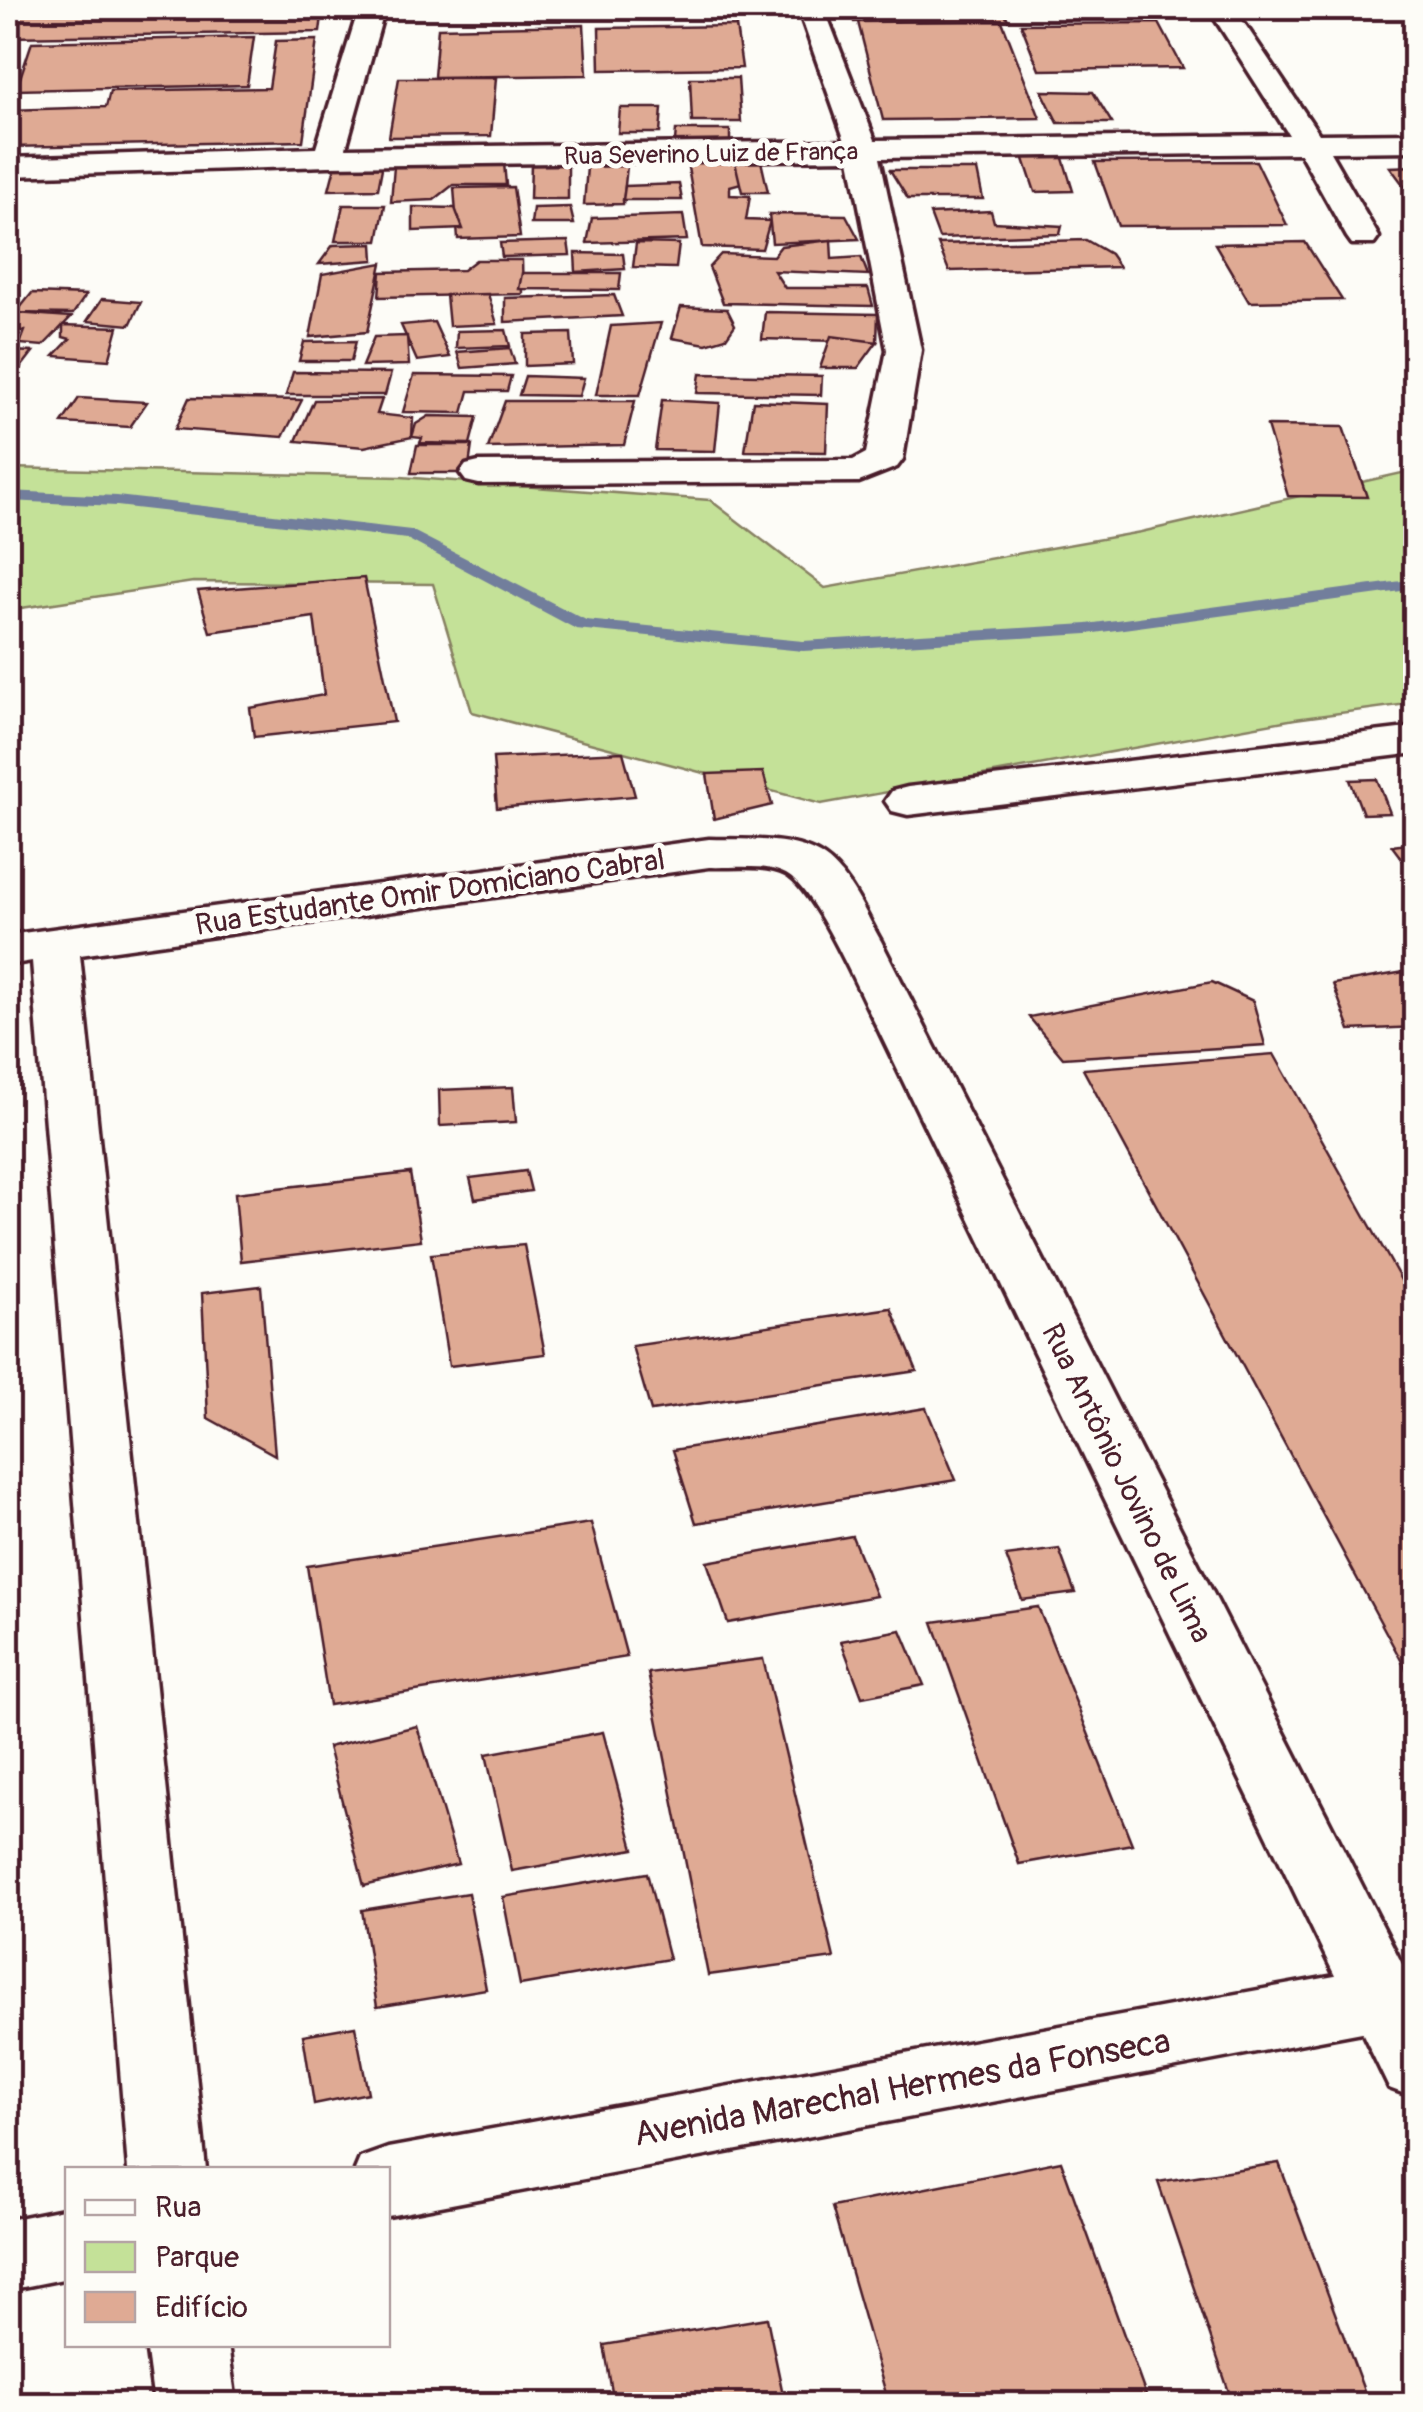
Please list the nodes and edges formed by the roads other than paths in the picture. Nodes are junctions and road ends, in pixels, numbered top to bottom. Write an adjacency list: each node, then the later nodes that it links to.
1 (372, 8): 7 (street)
2 (811, 8): 6 (street)
3 (1220, 8): 5 (street)
4 (1416, 142): 5 (street, Rua Severino Luiz de França)
5 (1310, 144): 6 (street, Rua Severino Luiz de França); 9 (street)
6 (864, 152): 7 (street, Rua Severino Luiz de França); 10 (street)
7 (328, 157): 8 (street, Rua Severino Luiz de França)
8 (8, 167)
9 (1363, 238)
10 (480, 473)
11 (1416, 740): 12 (street)
12 (908, 801)
13 (834, 902): 14 (street, Rua Estudante Omir Domiciano Cabral); 15 (street, Rua Antônio Jovino de Lima)
14 (31, 948): 17 (street)
15 (1399, 1995): 16 (street, Rua Antônio Jovino de Lima); 18 (street, Avenida Marechal Hermes da Fonseca)
16 (1416, 2066)
17 (167, 2167)
18 (390, 2182)
19 (65, 2244): 20 (street)
20 (8, 2255)
21 (187, 2347): 22 (street)
22 (195, 2404)

